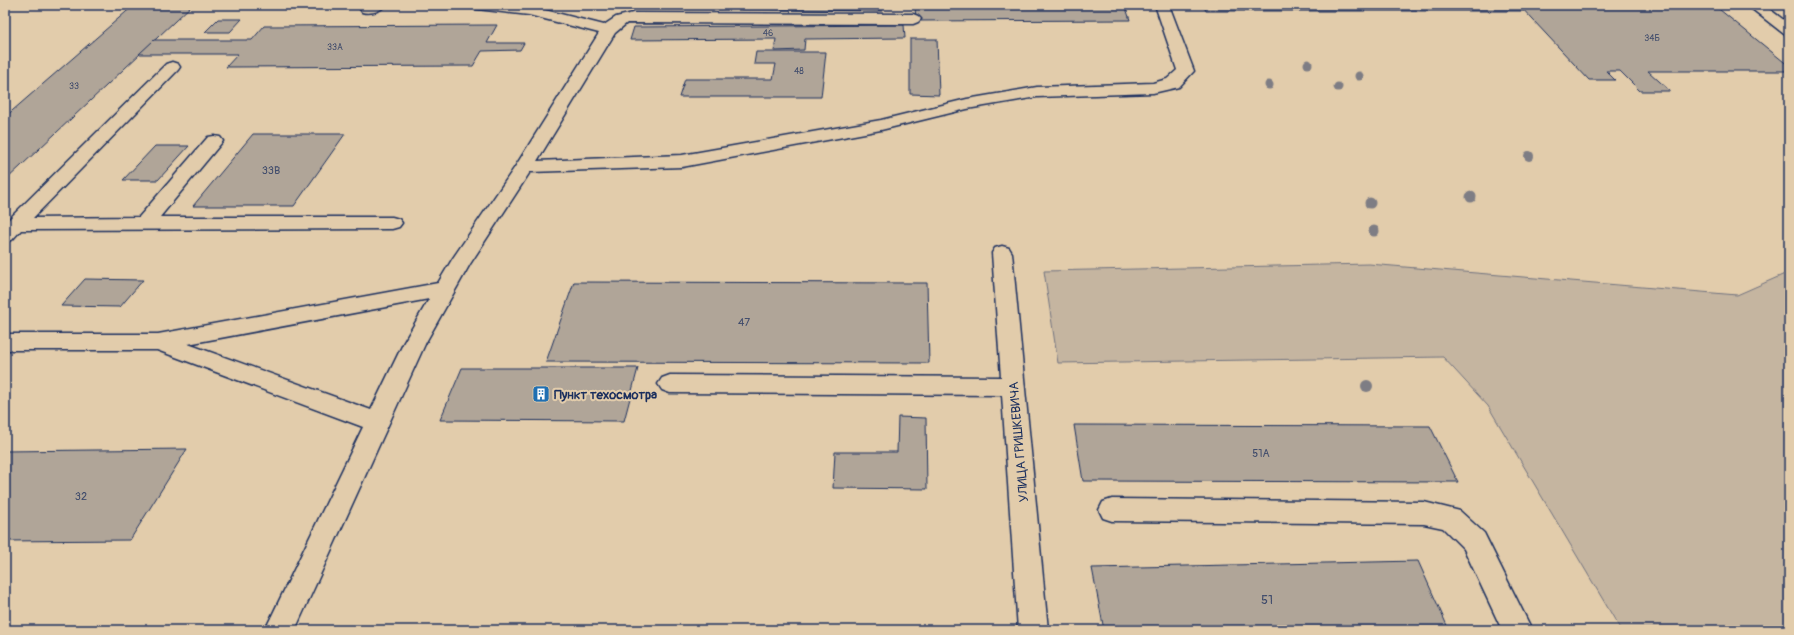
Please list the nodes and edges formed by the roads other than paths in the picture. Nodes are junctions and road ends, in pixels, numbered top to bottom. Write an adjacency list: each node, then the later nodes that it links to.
1 (477, 5): 5 (street)
2 (1162, 5): 9 (street)
3 (1754, 5): 6 (street)
4 (913, 19): 5 (street)
5 (608, 31): 9 (street)
6 (1789, 31)
7 (172, 67): 12 (street)
8 (214, 141): 10 (street)
9 (524, 167): 14 (street)
10 (145, 223): 11 (street); 12 (street)
11 (392, 223)
12 (11, 229)
13 (1002, 253): 18 (street, УЛИЦА ГРИШКЕВИЧА)
14 (445, 289): 16 (street); 19 (street)
15 (5, 342): 16 (street)
16 (159, 342): 19 (street)
17 (670, 384): 18 (street)
18 (1013, 386): 22 (street, УЛИЦА ГРИШКЕВИЧА)
19 (376, 422): 21 (street)
20 (1112, 510): 23 (street)
21 (280, 630)
22 (1033, 630)
23 (1517, 630)

